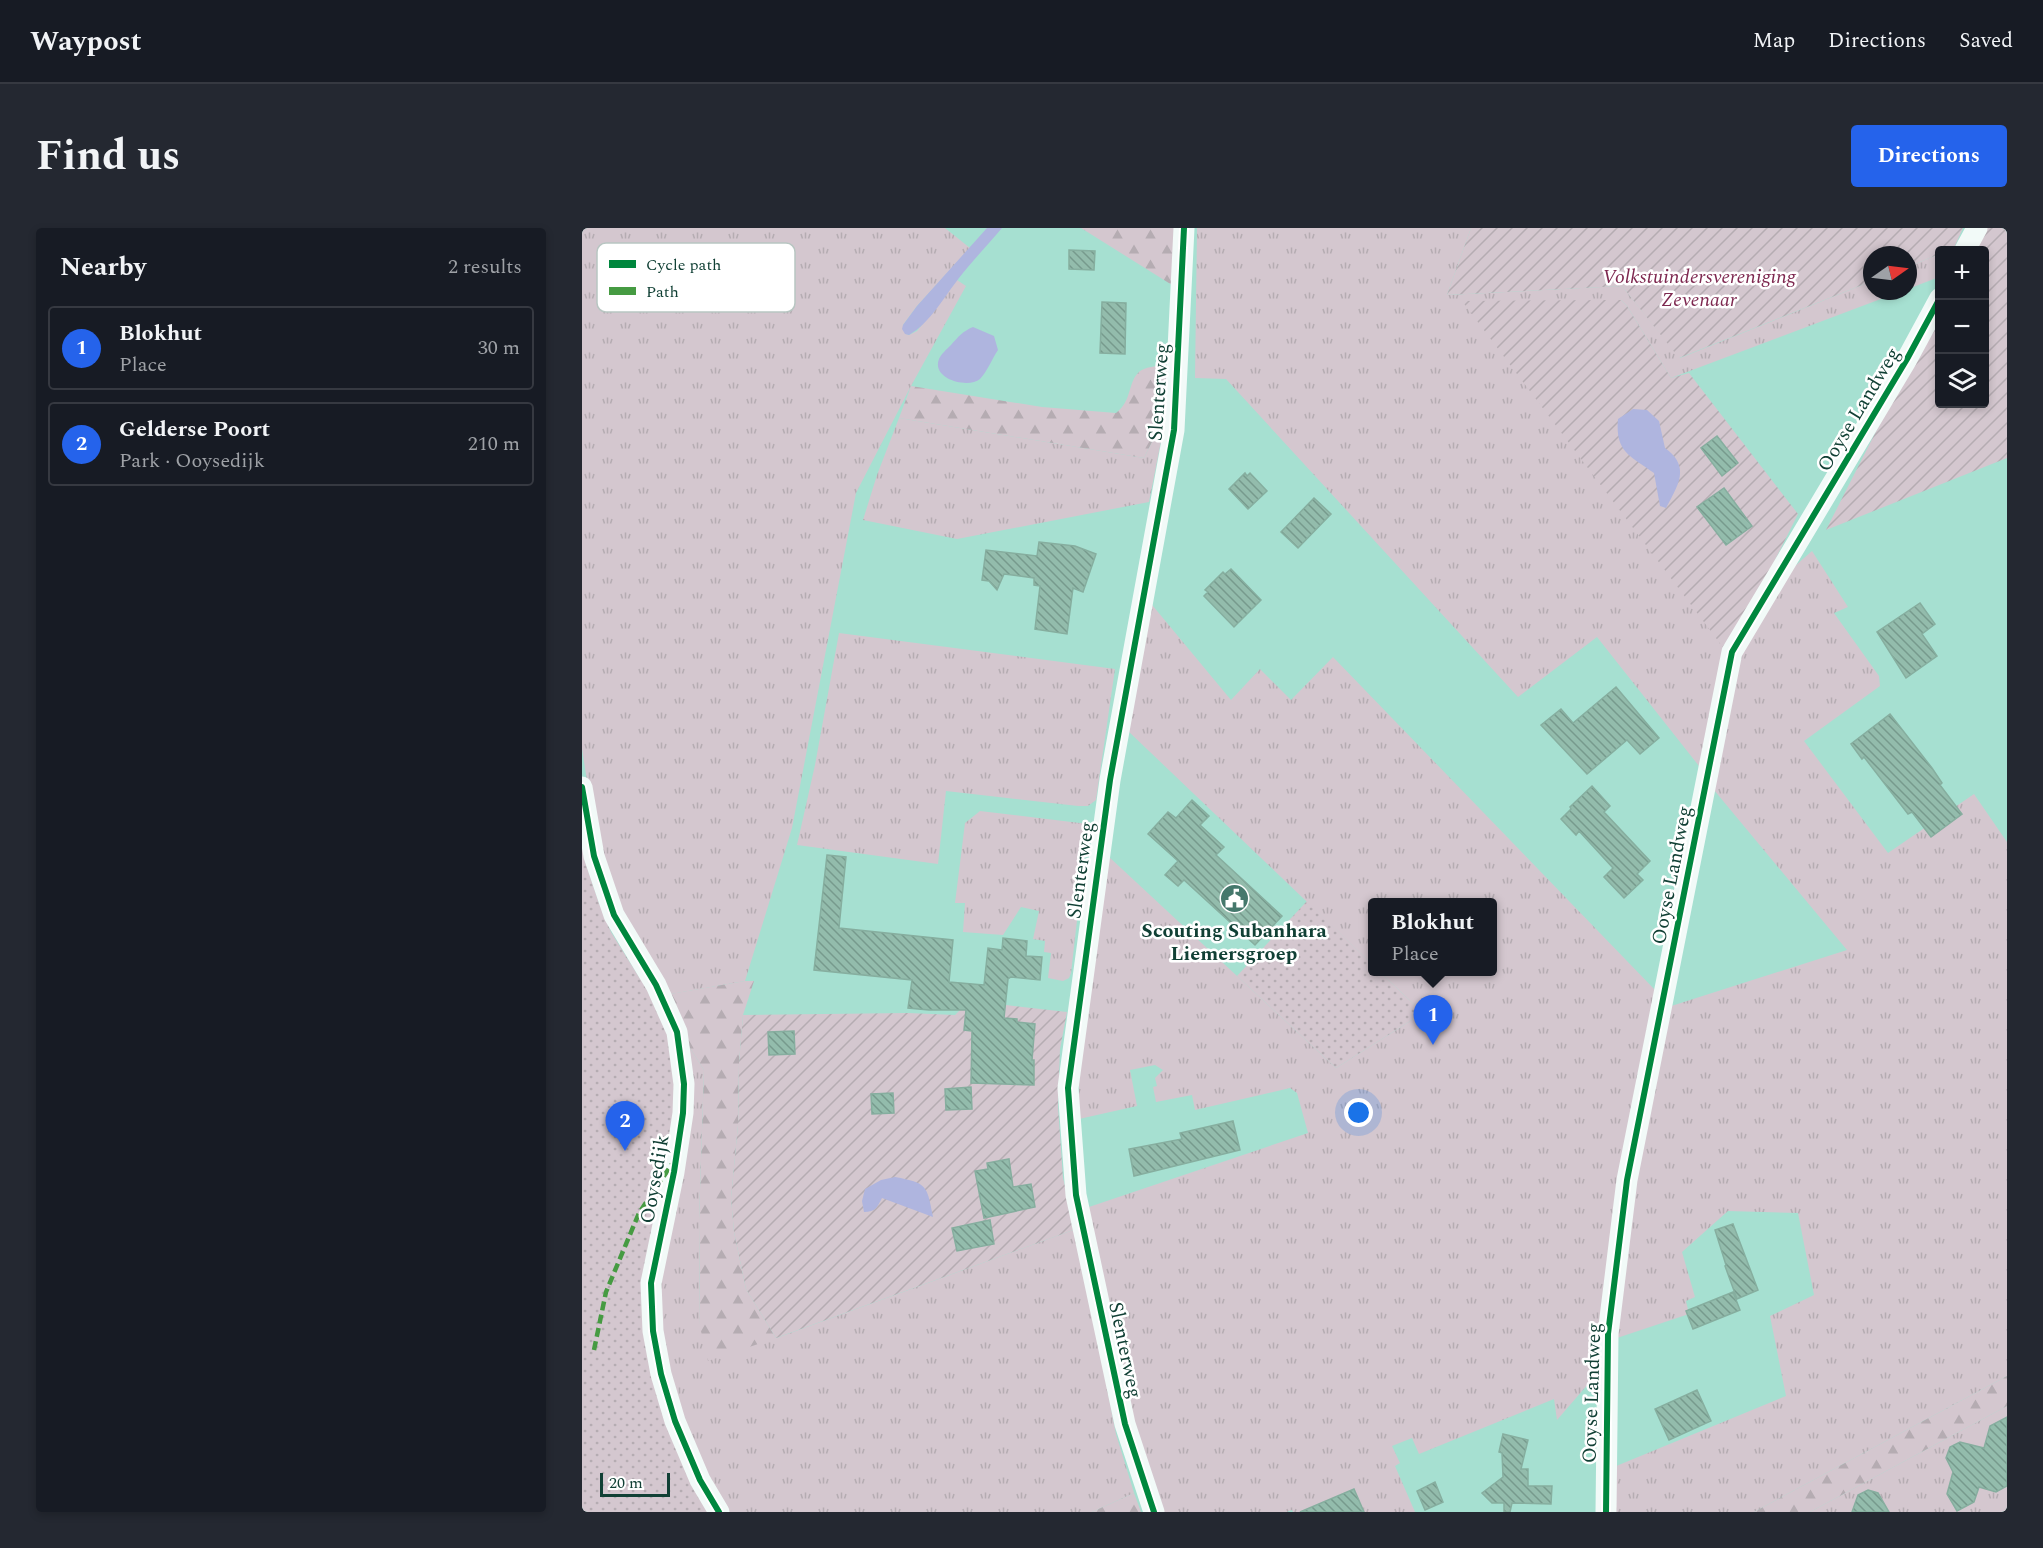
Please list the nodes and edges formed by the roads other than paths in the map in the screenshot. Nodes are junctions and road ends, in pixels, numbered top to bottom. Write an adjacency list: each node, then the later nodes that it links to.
1 (1184, 228): 7 (street, Slenterweg)
2 (1977, 228): 3 (street)
3 (1967, 246)
4 (1939, 300): 8 (street, Ooyse Landweg)
5 (582, 787): 6 (street, Ooysedijk)
6 (719, 1512)
7 (1154, 1512)
8 (1606, 1512)

